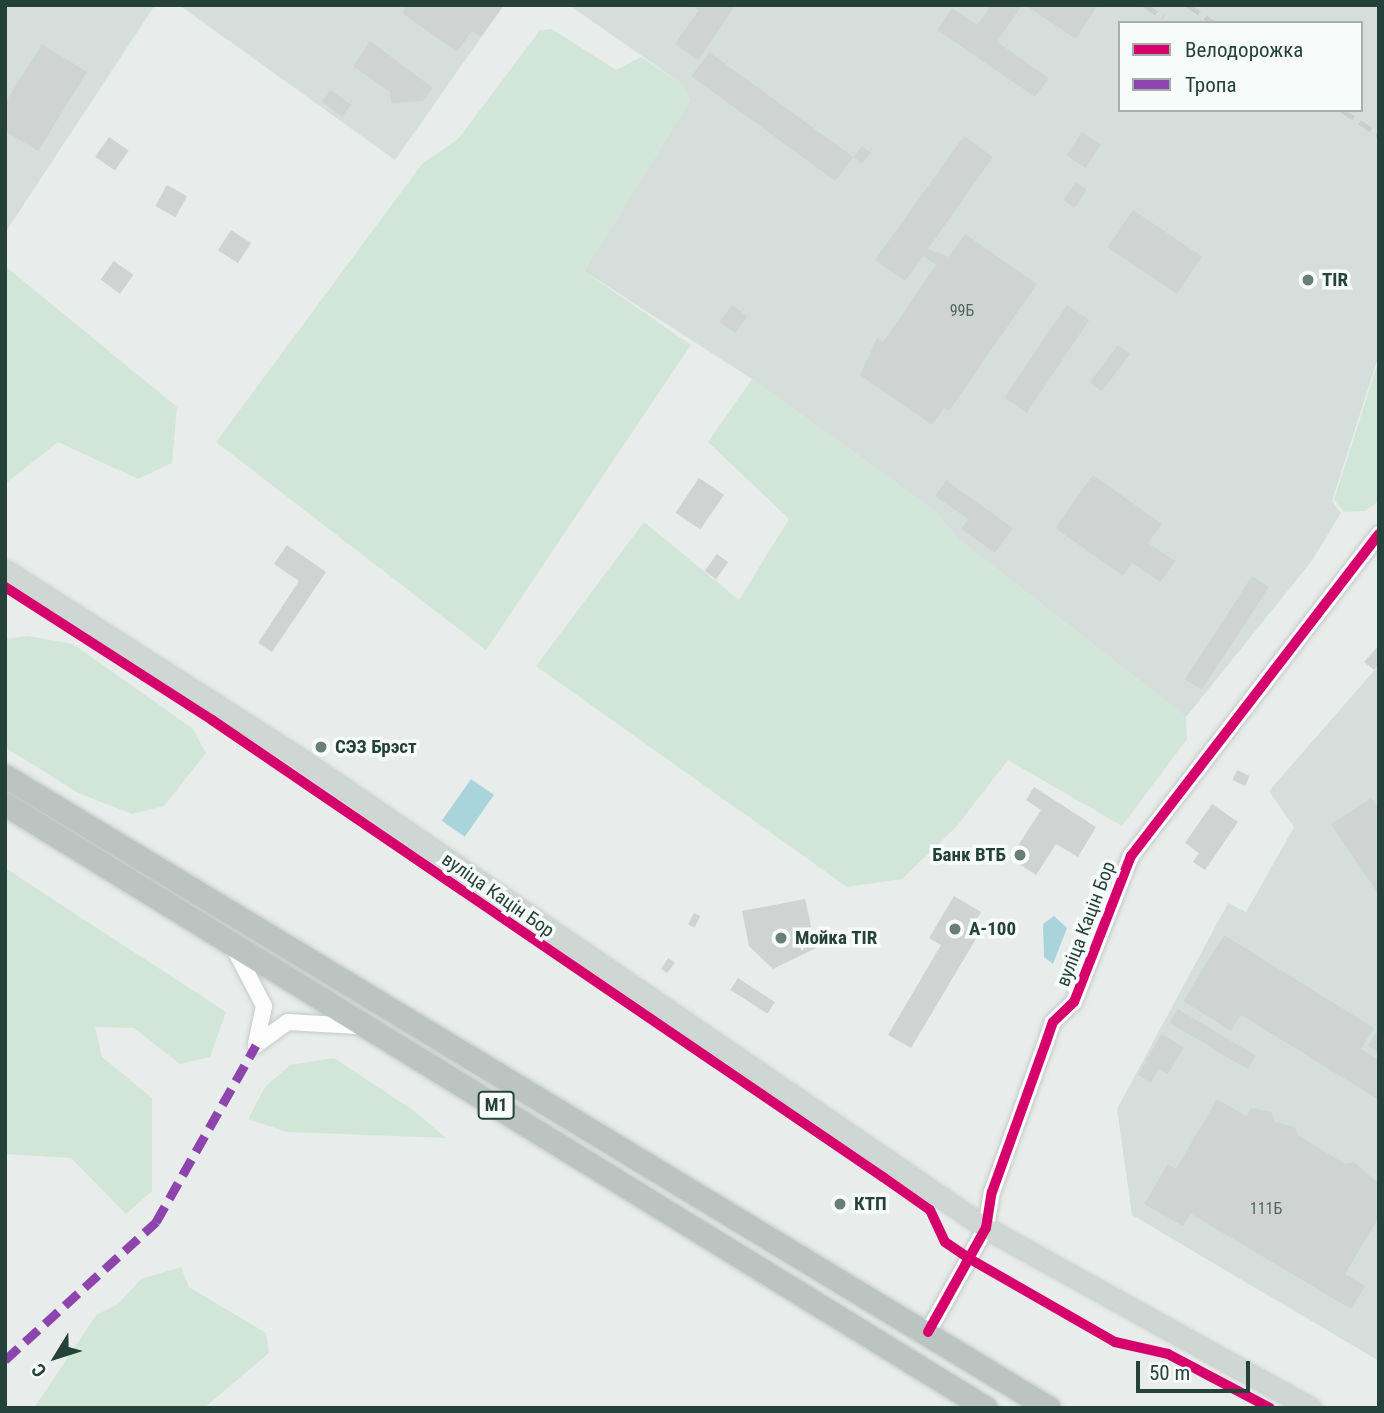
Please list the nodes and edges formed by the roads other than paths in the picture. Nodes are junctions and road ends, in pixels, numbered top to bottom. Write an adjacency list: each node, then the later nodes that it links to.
1 (1379, 534): 7 (street, вуліца Кацін Бор)
2 (5, 570): 7 (main road, вуліца Кацін Бор)
3 (5, 776): 8 (highway, М1)
4 (5, 804): 5 (highway, М1)
5 (226, 939): 6 (highway, М1); 6 (street)
6 (370, 1028): 9 (highway, М1)
7 (986, 1228): 8 (street, вуліца Кацін Бор); 11 (main road, вуліца Кацін Бор)
8 (928, 1332): 10 (highway, М1)
9 (986, 1408)
10 (1049, 1408)
11 (1311, 1408)

